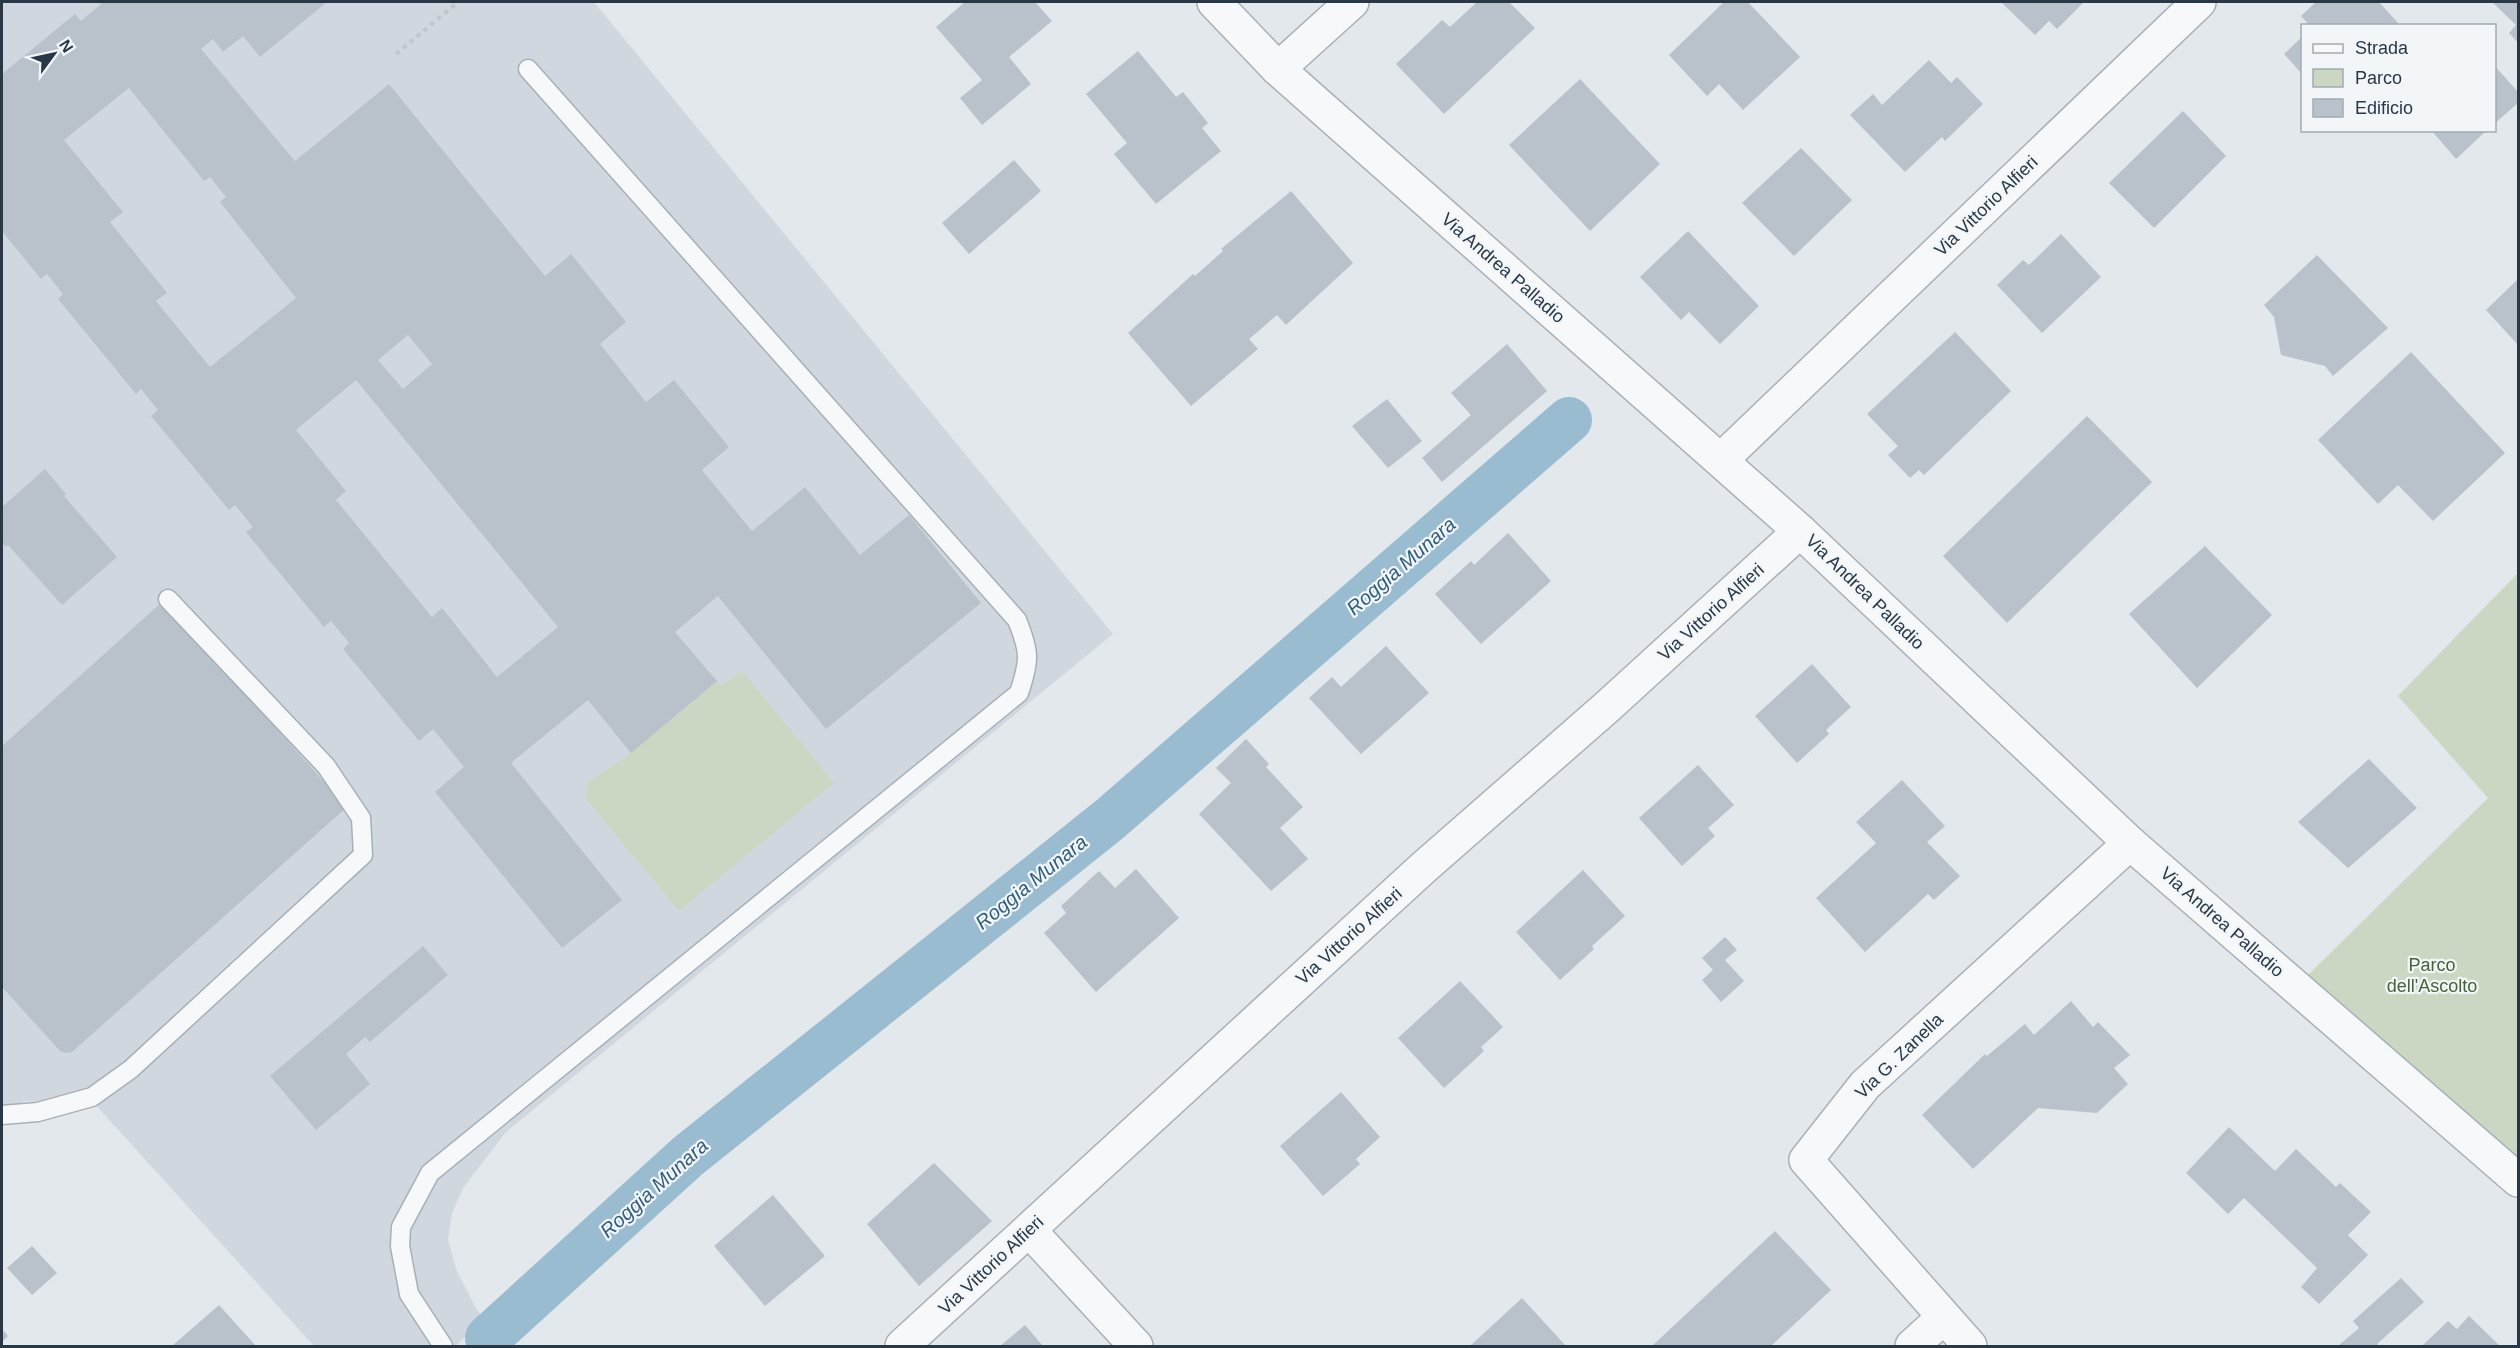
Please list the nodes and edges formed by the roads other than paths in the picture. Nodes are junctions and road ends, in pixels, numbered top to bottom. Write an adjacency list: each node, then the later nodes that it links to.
1 (1214, 2): 5 (street, Via Andrea Palladio)
2 (1352, 2): 5 (street)
3 (2199, 2): 6 (street, Via Vittorio Alfieri)
4 (528, 69): 14 (lane)
5 (1278, 69): 6 (street, Via Andrea Palladio)
6 (1721, 460): 7 (street, Via Andrea Palladio)
7 (1800, 531): 9 (street, Via Andrea Palladio); 12 (street, Via Vittorio Alfieri)
8 (168, 599): 10 (lane)
9 (2130, 843): 11 (street, Via Andrea Palladio); 13 (street, Via G. Zanella)
10 (2, 1115)
11 (2518, 1180)
12 (1029, 1230): 15 (street, Via Vittorio Alfieri); 16 (street)
13 (1944, 1317): 17 (street); 18 (street, Via G. Zanella)
14 (443, 1347)
15 (902, 1347)
16 (1136, 1347)
17 (1912, 1347)
18 (1970, 1347)

